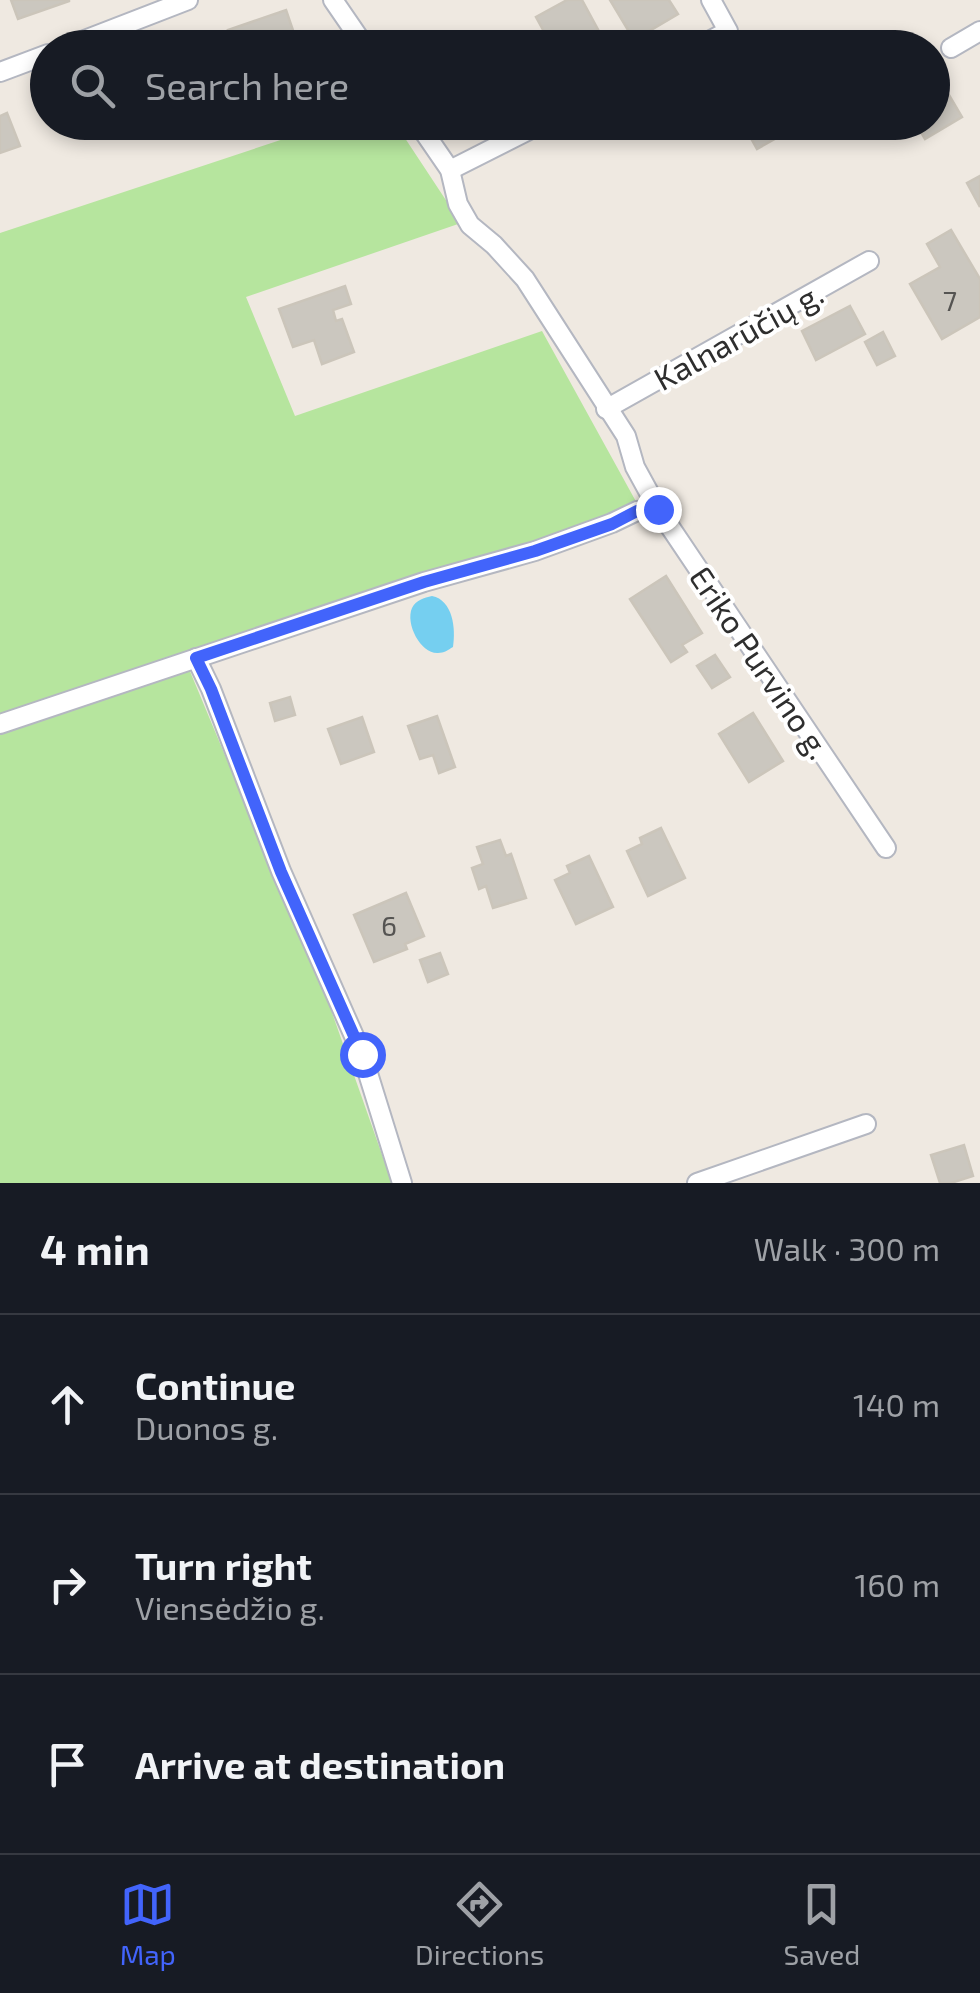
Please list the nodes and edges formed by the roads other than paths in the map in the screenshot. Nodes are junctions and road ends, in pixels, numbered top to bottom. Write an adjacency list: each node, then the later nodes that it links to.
1 (188, 0): 4 (street)
2 (333, 0): 5 (street)
3 (711, 0): 6 (street)
4 (110, 30)
5 (354, 30)
6 (727, 30)
7 (980, 31): 8 (street)
8 (951, 48)
9 (30, 61): 10 (street)
10 (0, 72)
11 (429, 140): 13 (street, Eriko Purvino g.)
12 (509, 140): 13 (street)
13 (450, 170): 15 (street, Eriko Purvino g.)
14 (870, 260): 15 (street, Kalnarūčių g.)
15 (606, 409): 16 (street, Eriko Purvino g.)
16 (658, 509): 17 (street); 19 (street, Eriko Purvino g.)
17 (196, 658): 18 (street); 21 (street)
18 (0, 724)
19 (886, 848)
20 (866, 1124): 22 (street)
21 (402, 1183)
22 (697, 1183)

